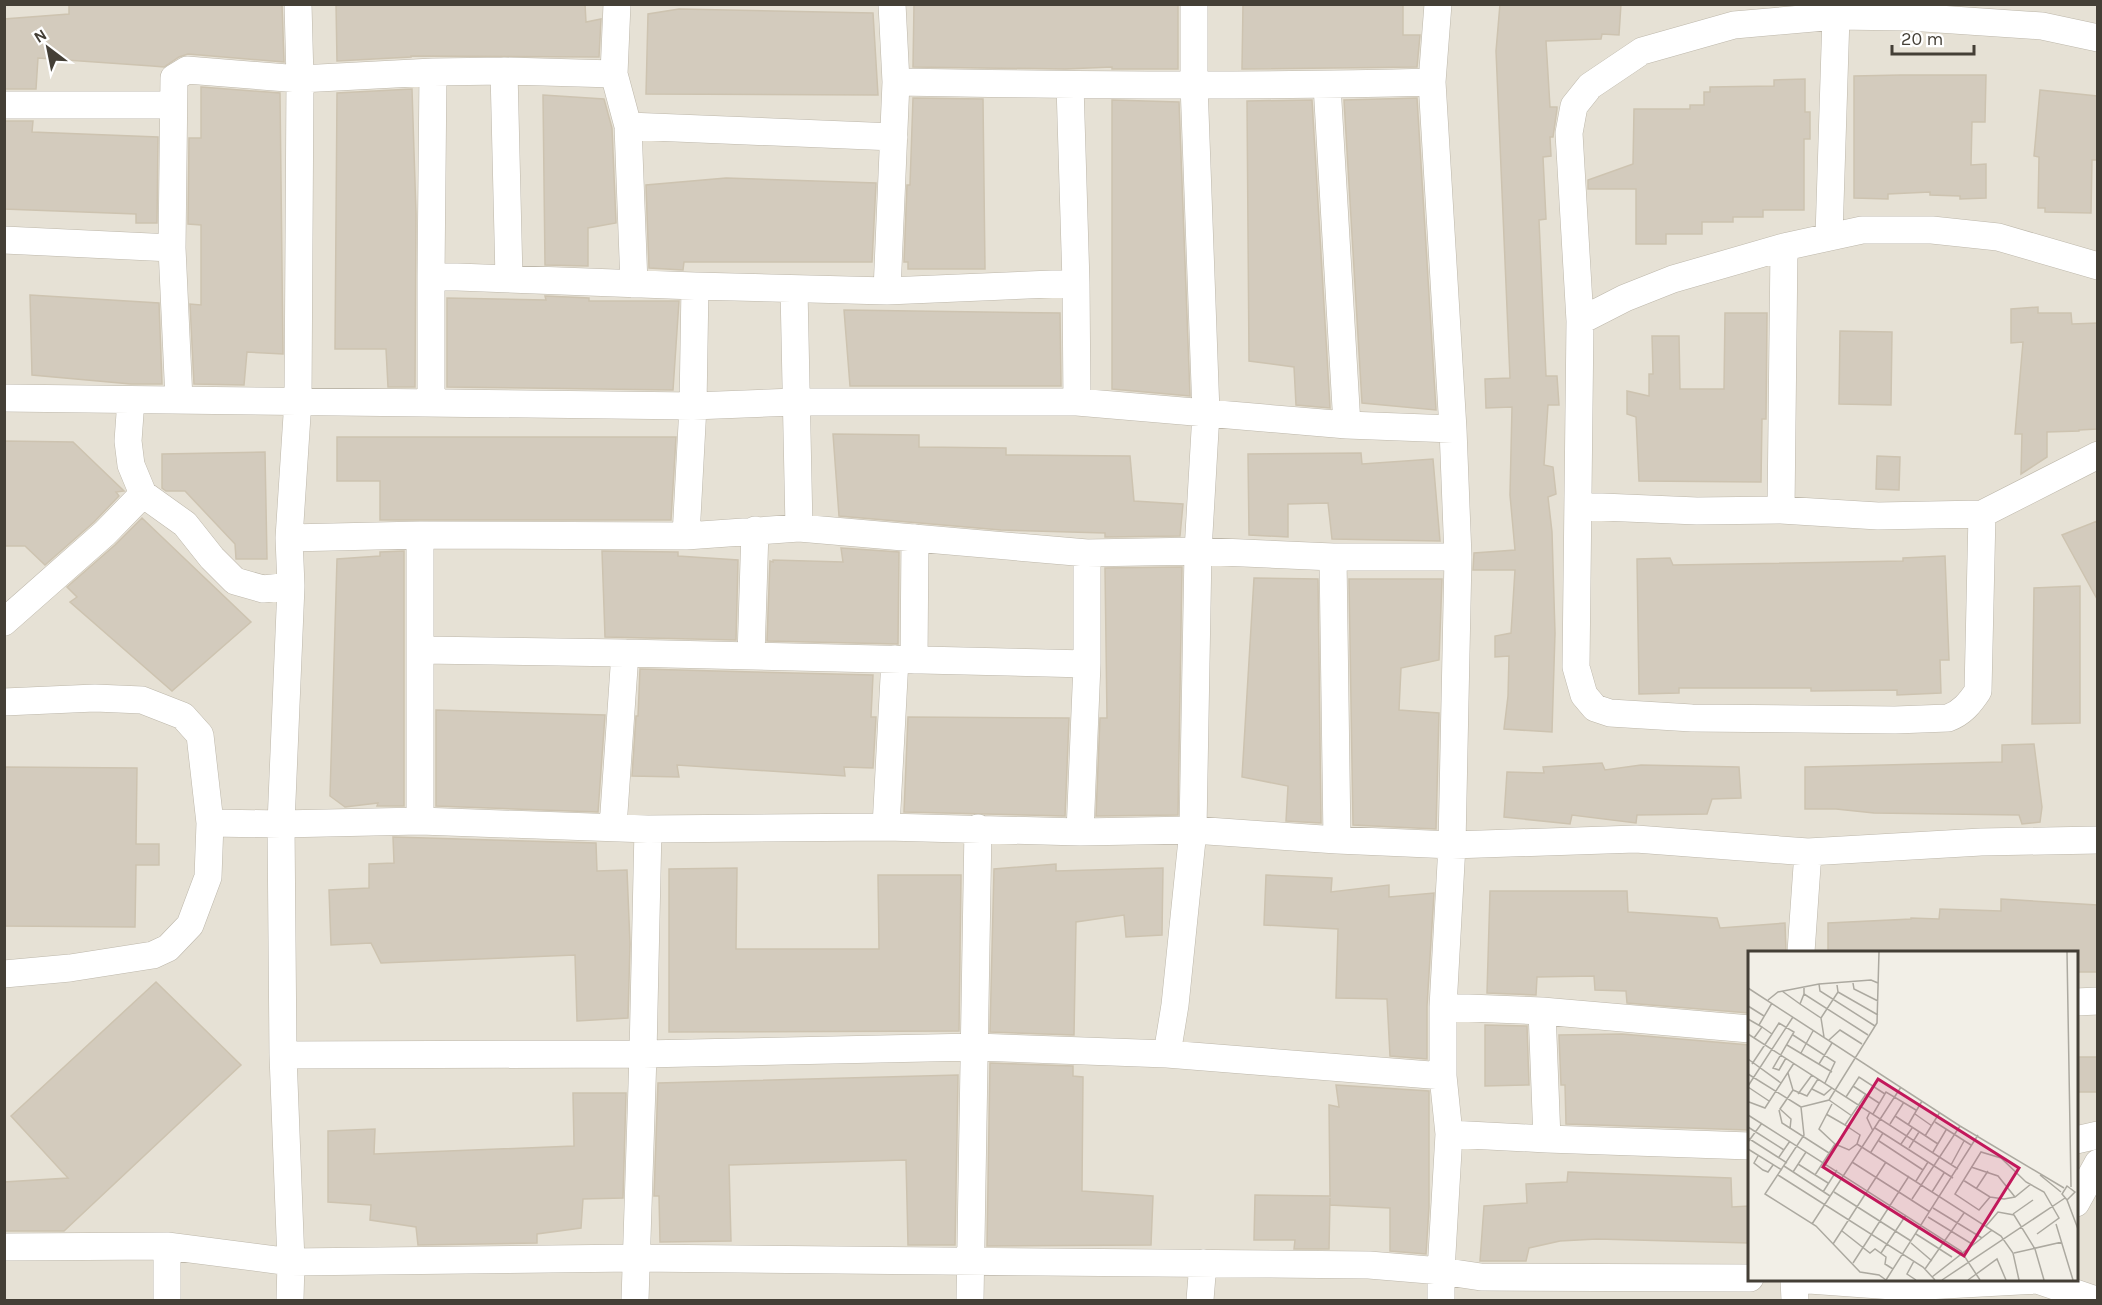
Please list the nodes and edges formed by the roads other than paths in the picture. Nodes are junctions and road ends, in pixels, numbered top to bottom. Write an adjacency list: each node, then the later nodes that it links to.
1 (298, 4): 11 (street)
2 (617, 4): 10 (street)
3 (892, 4): 12 (street)
4 (1194, 4): 14 (street)
5 (1438, 4): 13 (street)
6 (1836, 16): 7 (street); 21 (street); 33 (street)
7 (2097, 38)
8 (504, 71): 9 (street); 10 (street); 27 (street)
9 (434, 72): 11 (street); 26 (street)
10 (614, 74): 19 (street)
11 (300, 79): 18 (street); 37 (street)
12 (896, 82): 15 (street); 20 (street)
13 (1431, 82): 16 (street); 44 (street)
14 (1194, 84): 15 (street); 16 (street); 42 (street)
15 (1070, 85): 29 (street)
16 (1327, 85): 43 (street)
17 (4, 105): 18 (street)
18 (173, 105): 24 (street)
19 (628, 126): 20 (street); 28 (street)
20 (894, 137): 32 (street)
21 (1829, 236): 23 (street); 25 (street)
22 (4, 240): 24 (street)
23 (1784, 247): 33 (street); 48 (street)
24 (172, 248): 36 (street)
25 (2097, 266)
26 (431, 276): 27 (street); 38 (street)
27 (509, 279): 28 (street)
28 (634, 284): 30 (street)
29 (1076, 284): 32 (street); 40 (street)
30 (695, 286): 31 (street); 41 (street)
31 (794, 289): 32 (street); 39 (street)
32 (887, 291)
33 (1580, 321): 47 (street)
34 (4, 398): 35 (street)
35 (131, 400): 36 (street); 46 (street)
36 (179, 400): 37 (street)
37 (298, 400): 38 (street); 54 (street)
38 (431, 402): 41 (street)
39 (795, 402): 40 (street); 41 (street); 50 (street)
40 (1077, 402): 42 (street)
41 (693, 405): 53 (street)
42 (1206, 413): 43 (street); 56 (street)
43 (1347, 425): 44 (street)
44 (1453, 429): 59 (street)
45 (2097, 455): 49 (street)
46 (143, 494): 60 (street); 61 (street)
47 (1578, 506): 48 (street); 49 (street)
48 (1781, 510): 49 (street)
49 (1982, 514)
50 (799, 528): 51 (street); 55 (street)
51 (755, 530): 53 (street); 64 (street)
52 (420, 535): 53 (street); 54 (street); 62 (street)
53 (686, 536)
54 (289, 538): 60 (street)
55 (915, 538): 57 (street); 65 (street)
56 (1198, 550): 57 (street); 58 (street); 75 (street)
57 (1087, 553): 66 (street)
58 (1333, 557): 59 (street); 77 (street)
59 (1458, 557): 79 (street)
60 (291, 586): 70 (street)
61 (4, 622)
62 (421, 650): 63 (street); 68 (street)
63 (625, 653): 64 (street); 71 (street)
64 (752, 656): 65 (street)
65 (904, 659): 66 (street); 72 (street)
66 (1087, 664): 76 (street)
67 (4, 702): 69 (street)
68 (420, 821): 70 (street); 71 (street)
69 (210, 823): 70 (street); 82 (street)
70 (281, 824): 91 (street)
71 (613, 827): 74 (street)
72 (886, 827): 73 (street); 74 (street)
73 (978, 828): 76 (street); 88 (street)
74 (648, 829): 89 (street)
75 (1193, 830): 76 (street); 77 (street); 90 (street)
76 (1080, 832)
77 (1337, 840): 79 (street)
78 (2097, 840): 80 (street)
79 (1452, 845): 80 (street); 85 (street)
80 (1808, 852): 81 (street)
81 (1801, 951)
82 (4, 974)
83 (2097, 1001): 84 (street)
84 (2078, 1002)
85 (1443, 1007): 86 (street); 92 (street)
86 (1542, 1011): 87 (street); 95 (street)
87 (1748, 1029)
88 (975, 1047): 89 (street); 90 (street); 104 (street)
89 (644, 1054): 91 (street); 102 (street)
90 (1167, 1054): 92 (street)
91 (283, 1055): 103 (street)
92 (1443, 1076): 93 (street)
93 (1449, 1134): 95 (street); 106 (street)
94 (2097, 1135): 96 (street)
95 (1547, 1139): 97 (street)
96 (2078, 1140)
97 (1748, 1146)
98 (2097, 1163): 99 (street)
99 (2078, 1199)
100 (167, 1246): 101 (street); 103 (street); 113 (street)
101 (4, 1247)
102 (635, 1258): 103 (street); 104 (street); 115 (street)
103 (291, 1262): 114 (street)
104 (971, 1262): 105 (street); 116 (street)
105 (1203, 1263): 106 (street); 117 (street)
106 (1440, 1271): 107 (street); 118 (street)
107 (1748, 1278)
108 (1794, 1281): 119 (street)
109 (1823, 1281): 110 (street)
110 (2018, 1281)
111 (2037, 1281): 120 (street)
112 (2040, 1281): 121 (street)
113 (167, 1300)
114 (290, 1300)
115 (635, 1300)
116 (970, 1300)
117 (1200, 1300)
118 (1441, 1300)
119 (1795, 1300)
120 (2029, 1300)
121 (2096, 1300)

